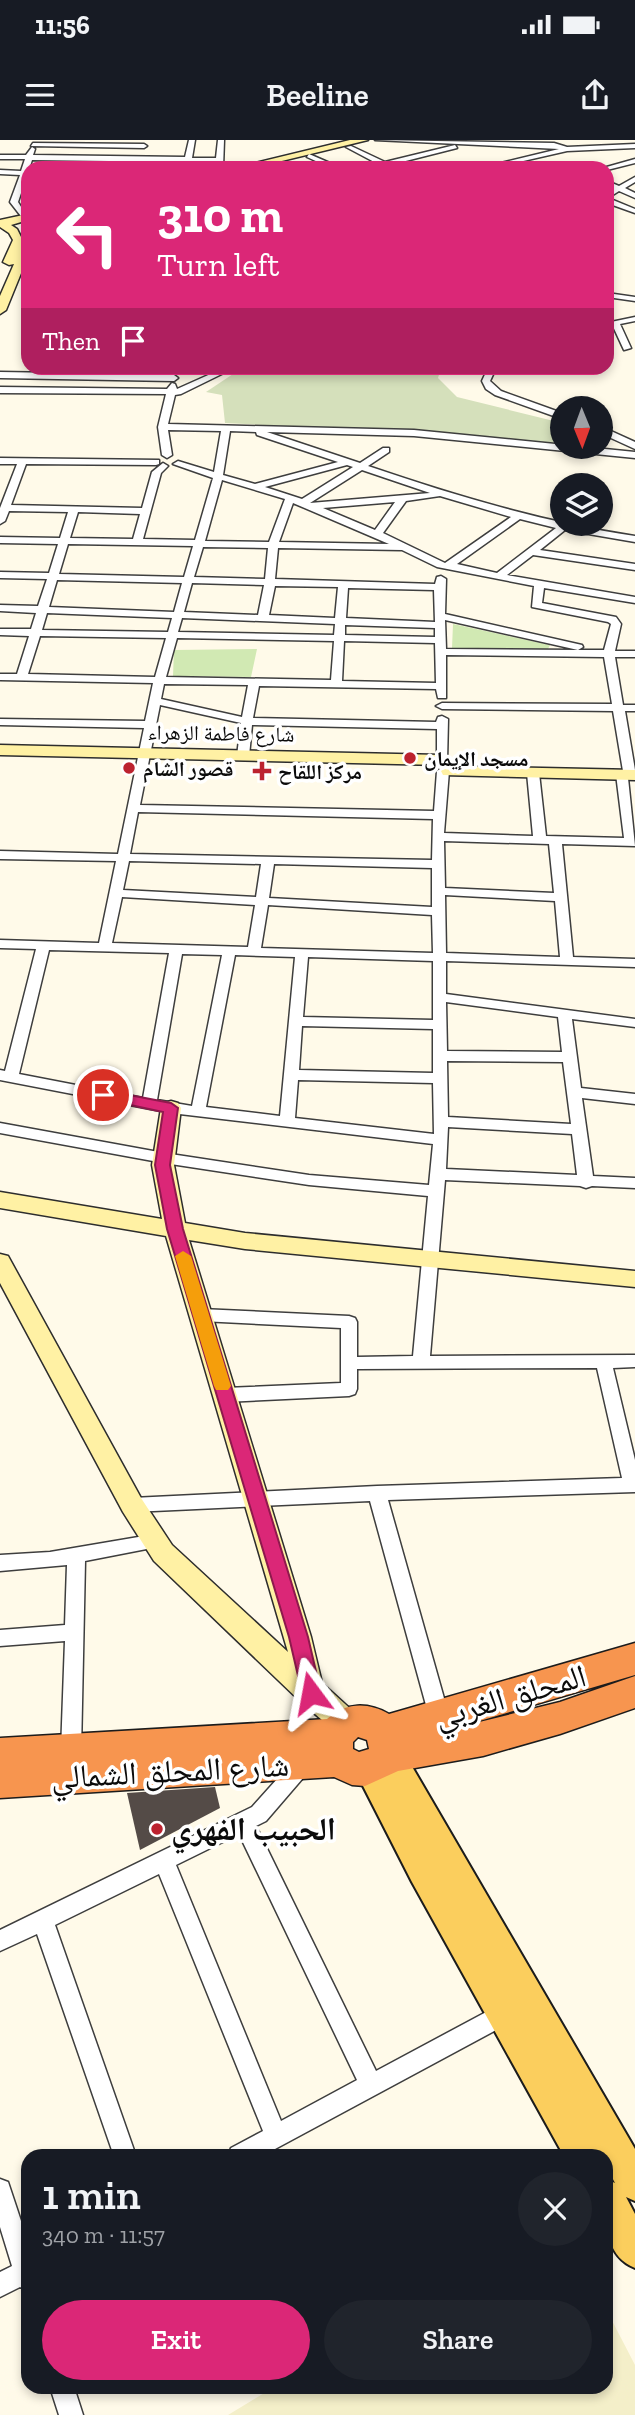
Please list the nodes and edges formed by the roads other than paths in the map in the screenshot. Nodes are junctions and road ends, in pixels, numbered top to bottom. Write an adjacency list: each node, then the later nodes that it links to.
1 (192, 140): 24 (street)
2 (221, 140): 25 (street)
3 (363, 140): 26 (main road)
4 (379, 140): 8 (street); 16 (main road)
5 (431, 140): 8 (street)
6 (503, 140): 12 (street)
7 (567, 140): 13 (street)
8 (437, 141): 11 (street)
9 (34, 142): 10 (street); 20 (street)
10 (98, 142): 14 (street); 23 (street)
11 (473, 142): 12 (street); 30 (street)
12 (495, 143): 13 (street)
13 (554, 145): 17 (street)
14 (144, 146)
15 (635, 146): 17 (street)
16 (349, 147): 18 (main road); 29 (street)
17 (567, 149): 31 (street)
18 (309, 156): 27 (main road); 28 (street)
19 (0, 157): 20 (street)
20 (29, 157): 21 (street); 22 (street)
21 (28, 161)
22 (71, 161)
23 (101, 161)
24 (188, 161)
25 (219, 161)
26 (271, 161)
27 (289, 161)
28 (321, 161)
29 (378, 161)
30 (396, 161)
31 (514, 161)
32 (635, 161): 33 (street)
33 (614, 166)
34 (0, 172): 35 (street)
35 (21, 173)
36 (635, 179): 39 (street)
37 (21, 185): 43 (street)
38 (614, 186): 39 (street)
39 (621, 190): 40 (street); 41 (street)
40 (614, 194)
41 (635, 196)
42 (614, 202): 44 (street)
43 (21, 211)
44 (632, 211)
45 (21, 218): 46 (main road)
46 (0, 224): 47 (main road)
47 (21, 237)
48 (21, 239): 49 (main road)
49 (0, 241)
50 (21, 245): 52 (main road)
51 (21, 272): 55 (main road)
52 (0, 284)
53 (614, 296): 54 (street)
54 (635, 299)
55 (0, 310)
56 (635, 319): 58 (street)
57 (614, 343): 58 (street)
58 (631, 349)
59 (0, 375): 60 (street)
60 (21, 375)
61 (174, 375): 65 (street)
62 (216, 375): 65 (street)
63 (489, 375): 66 (street)
64 (0, 390): 65 (street)
65 (170, 393): 67 (street)
66 (550, 412)
67 (163, 427): 68 (street); 75 (street)
68 (226, 427): 69 (street); 79 (street)
69 (241, 427): 73 (street); 77 (street)
70 (613, 435): 71 (street)
71 (635, 446)
72 (386, 450): 78 (street)
73 (635, 455)
74 (0, 461): 76 (street)
75 (162, 461): 76 (street); 79 (street); 87 (street)
76 (22, 462): 85 (street)
77 (344, 463): 78 (street); 80 (street)
78 (358, 467): 81 (street); 84 (street)
79 (218, 477): 80 (street); 98 (street)
80 (255, 487): 82 (street)
81 (442, 495): 83 (street); 88 (street)
82 (290, 498): 84 (street); 99 (street)
83 (402, 499): 84 (street); 91 (street)
84 (306, 505): 91 (street)
85 (5, 508): 86 (street); 89 (street)
86 (75, 509): 87 (street); 96 (street)
87 (146, 511): 97 (street)
88 (517, 517): 90 (street); 102 (street)
89 (0, 522)
90 (550, 525)
91 (377, 534): 100 (street)
92 (552, 536): 101 (street)
93 (613, 536): 94 (street)
94 (635, 539)
95 (0, 540): 96 (street)
96 (64, 541): 97 (street); 105 (street)
97 (137, 542): 98 (street)
98 (197, 543): 99 (street); 107 (street)
99 (273, 545): 100 (street); 108 (street)
100 (404, 547): 102 (street)
101 (531, 552): 103 (street); 106 (street)
102 (446, 566): 106 (street); 111 (street)
103 (635, 568)
104 (0, 575): 105 (street)
105 (53, 577): 107 (street); 115 (street)
106 (499, 578): 110 (street)
107 (186, 580): 108 (street); 117 (street)
108 (270, 583): 109 (street); 118 (street)
109 (343, 584): 111 (street); 119 (street)
110 (539, 585): 112 (street); 127 (street)
111 (439, 587): 120 (street)
112 (635, 600)
113 (608, 606): 116 (street)
114 (0, 608): 115 (street)
115 (43, 610): 117 (street); 122 (street)
116 (635, 612)
117 (178, 615): 118 (street); 123 (street)
118 (263, 618): 119 (street)
119 (340, 621): 120 (street); 124 (street)
120 (440, 621): 125 (street); 126 (street)
121 (0, 632): 122 (street)
122 (36, 632): 123 (street); 130 (street)
123 (173, 633): 124 (street); 131 (street)
124 (339, 637): 125 (street); 133 (street)
125 (441, 646): 126 (street); 134 (street)
126 (584, 654): 127 (street)
127 (609, 654): 128 (street); 137 (street)
128 (635, 654)
129 (0, 677): 130 (street)
130 (21, 678): 131 (street)
131 (159, 681): 132 (street); 135 (street)
132 (254, 683): 133 (street); 140 (street)
133 (336, 684): 134 (street)
134 (442, 686): 136 (street)
135 (155, 701): 140 (street); 141 (street)
136 (442, 706): 137 (street); 142 (street)
137 (617, 708): 138 (street); 148 (street)
138 (635, 708)
139 (0, 722): 141 (street)
140 (247, 722): 142 (street); 144 (street)
141 (150, 724): 145 (street)
142 (442, 726): 147 (street)
143 (0, 750): 145 (main road, شارع فاطمة الزهراء)
144 (243, 756): 145 (main road, شارع فاطمة الزهراء); 147 (main road, شارع فاطمة الزهراء)
145 (143, 758): 146 (main road, شارع فاطمة الزهراء); 147 (main road, شارع فاطمة الزهراء); 150 (street)
146 (0, 759)
147 (444, 765): 148 (main road, شارع فاطمة الزهراء); 149 (main road, شارع فاطمة الزهراء); 151 (street)
148 (630, 771): 149 (main road, شارع فاطمة الزهراء); 155 (street)
149 (533, 773): 153 (street)
150 (133, 807): 151 (street); 157 (street)
151 (439, 815): 152 (street)
152 (439, 837): 153 (street); 159 (street)
153 (540, 840): 154 (street)
154 (555, 840): 155 (street); 162 (street)
155 (633, 842)
156 (0, 855): 157 (street)
157 (123, 856): 158 (street); 161 (street)
158 (268, 860): 159 (street); 163 (street)
159 (439, 864): 160 (street)
160 (438, 891): 162 (street); 164 (street)
161 (116, 892): 163 (street); 167 (street)
162 (561, 897): 173 (street)
163 (264, 901): 164 (street); 170 (street)
164 (439, 911): 172 (street)
165 (0, 944): 166 (street)
166 (44, 944): 167 (street); 183 (street)
167 (105, 947): 168 (street)
168 (176, 949): 169 (street); 187 (street)
169 (229, 951): 170 (street); 188 (street)
170 (254, 952): 171 (street)
171 (302, 954): 172 (street); 177 (street)
172 (439, 959): 173 (street); 175 (street)
173 (567, 962): 174 (street)
174 (635, 963)
175 (439, 997): 176 (street); 179 (street)
176 (564, 1014): 178 (street); 181 (street)
177 (296, 1021): 179 (street); 182 (street)
178 (635, 1023)
179 (439, 1025): 180 (street)
180 (439, 1056): 181 (street); 184 (street)
181 (570, 1057): 185 (street)
182 (291, 1075): 184 (street); 189 (street)
183 (5, 1076): 187 (street)
184 (439, 1078): 190 (street)
185 (574, 1092): 186 (street); 192 (street)
186 (635, 1099)
187 (160, 1106): 188 (street); 194 (main road)
188 (198, 1111): 189 (street)
189 (286, 1121): 193 (street)
190 (440, 1122): 192 (street); 193 (street)
191 (0, 1128): 194 (street)
192 (579, 1129): 196 (street)
193 (441, 1140): 195 (street)
194 (164, 1158): 198 (street); 200 (main road)
195 (438, 1174): 196 (street); 198 (street)
196 (586, 1183): 197 (street)
197 (635, 1184)
198 (437, 1191): 201 (street)
199 (0, 1200): 200 (main road)
200 (175, 1229): 201 (main road); 204 (main road)
201 (431, 1260): 203 (main road); 208 (street)
202 (0, 1262): 213 (main road)
203 (635, 1279)
204 (201, 1315): 207 (street); 209 (main road)
205 (635, 1361): 206 (street)
206 (604, 1362): 208 (street); 210 (street)
207 (349, 1363): 208 (street); 209 (street)
208 (421, 1363)
209 (225, 1395): 212 (main road)
210 (634, 1485): 211 (street)
211 (377, 1493): 212 (street); 222 (street)
212 (256, 1498): 213 (street); 221 (main road)
213 (132, 1505): 214 (main road)
214 (156, 1541): 215 (street); 221 (main road)
215 (76, 1556): 216 (street); 217 (street)
216 (0, 1563)
217 (74, 1632): 218 (street); 224 (street)
218 (0, 1638)
219 (635, 1659): 222 (highway, المحلق الغربي)
220 (635, 1692): 223 (highway, المحلق الغربي)
221 (311, 1693): 223 (main road)
222 (439, 1716): 223 (highway, المحلق الغربي)
223 (353, 1748): 224 (highway, شارع المحلق الشمالي); 226 (highway, شارع المحلق الشمالي); 227 (street); 231 (main road); 238 (main road)
224 (71, 1751): 225 (highway, شارع المحلق الشمالي)
225 (0, 1755)
226 (0, 1781)
227 (244, 1822): 228 (street); 232 (street)
228 (163, 1862): 229 (street); 233 (street)
229 (43, 1920): 230 (street); 234 (street)
230 (0, 1941)
231 (503, 2014): 232 (street); 236 (main road)
232 (371, 2085): 233 (street)
233 (276, 2136): 235 (street)
234 (123, 2149)
235 (252, 2149)
236 (579, 2149)
237 (613, 2149): 239 (main road)
238 (613, 2149)
239 (635, 2183)
240 (0, 2190): 243 (street)
241 (613, 2210): 242 (main road)
242 (635, 2250)
243 (21, 2255)
244 (21, 2276): 245 (street)
245 (0, 2285)
246 (64, 2394): 247 (street)
247 (71, 2415)

